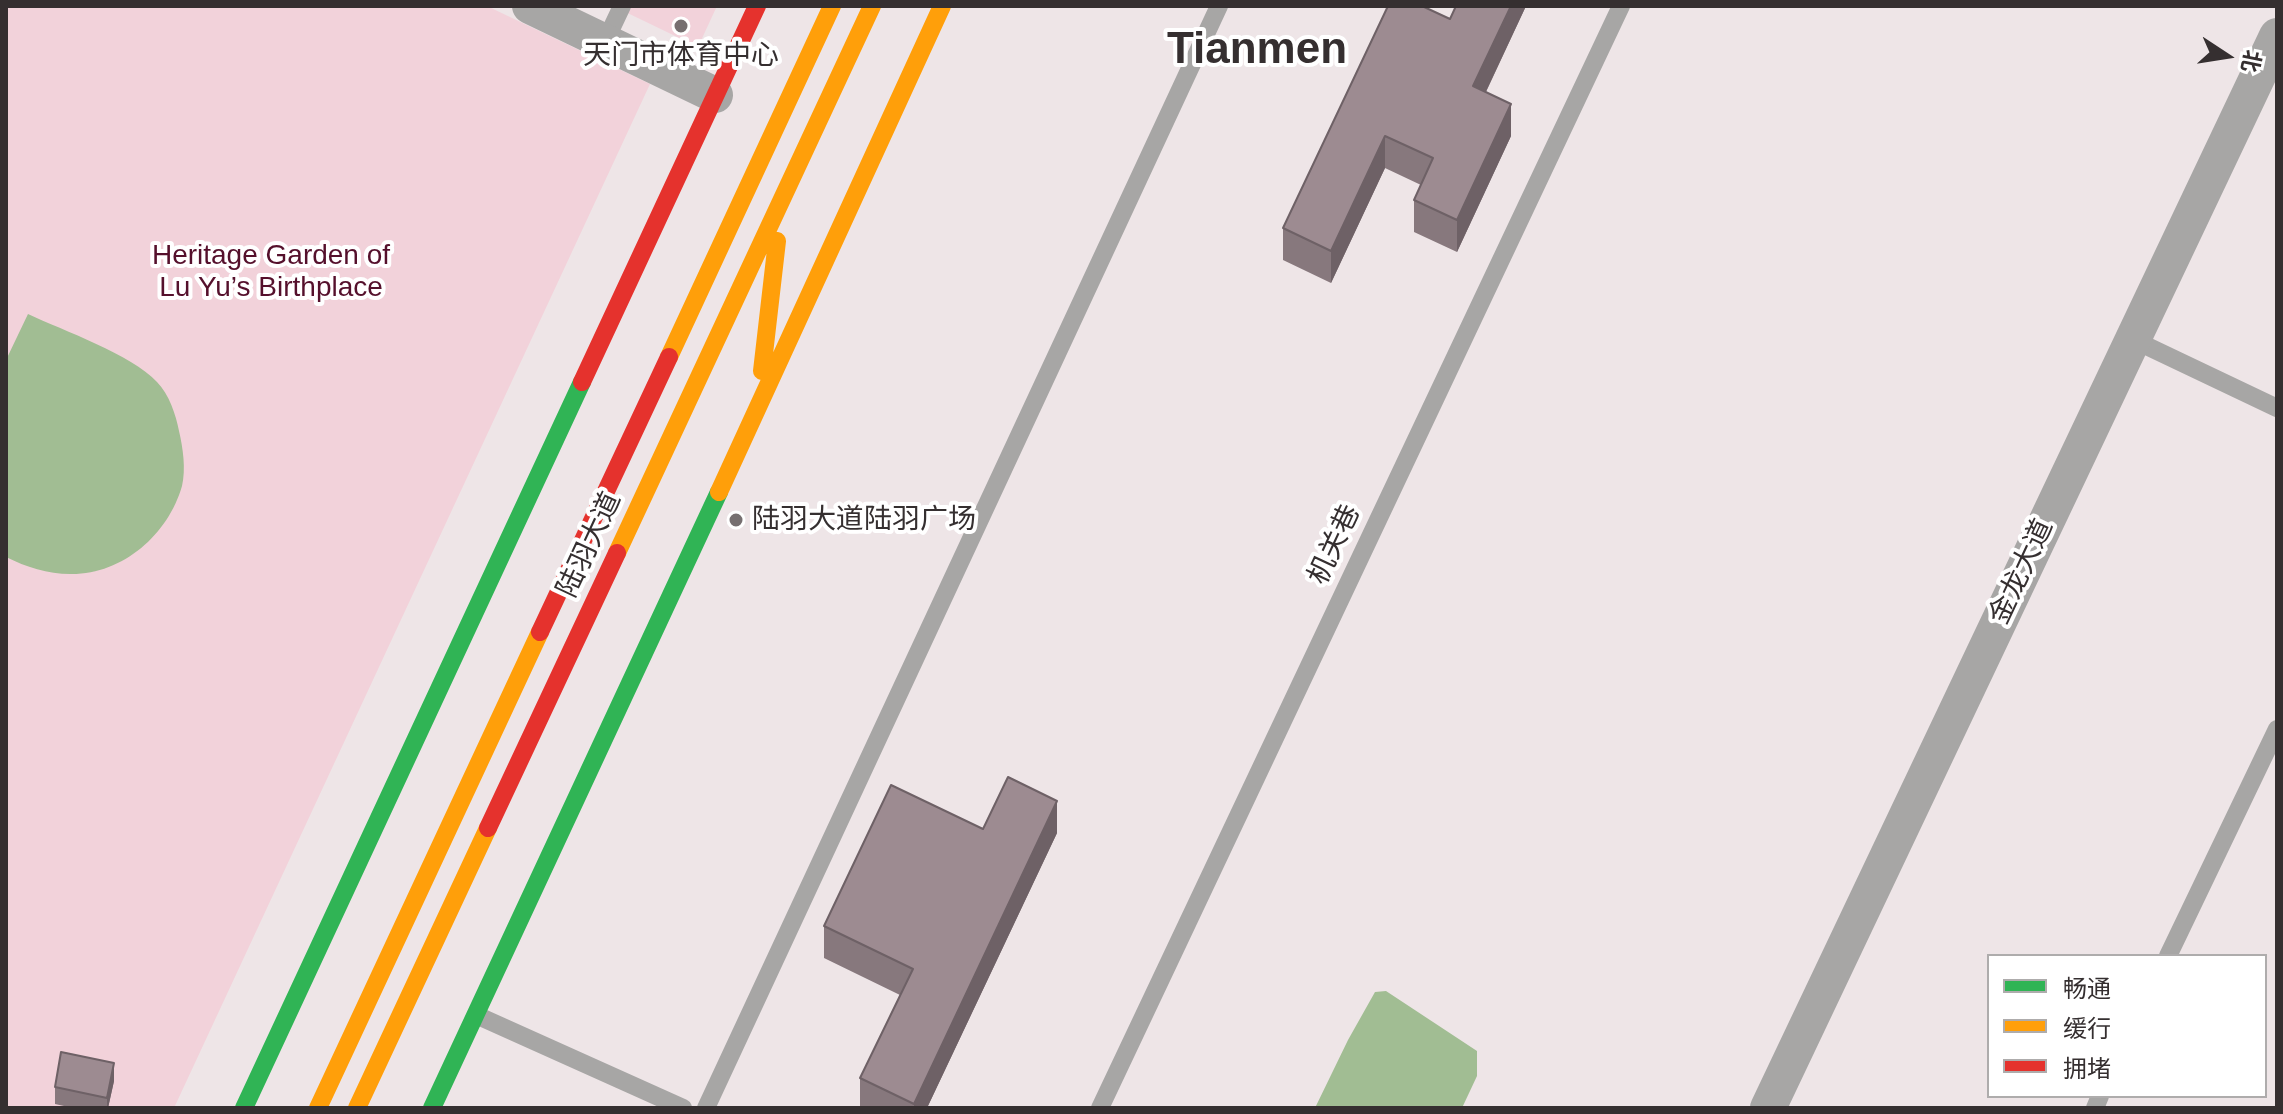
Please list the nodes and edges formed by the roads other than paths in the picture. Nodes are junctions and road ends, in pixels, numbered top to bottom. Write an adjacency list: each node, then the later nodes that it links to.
1 (530, 6): 10 (street)
2 (622, 6): 10 (lane)
3 (757, 6): 11 (main road)
4 (832, 6): 16 (main road, 陆羽大道)
5 (872, 6): 12 (main road, 陆羽大道)
6 (942, 6): 15 (main road)
7 (1219, 6): 28 (lane)
8 (1621, 6): 29 (lane, 机关巷)
9 (2277, 36): 13 (street, 金龙大道)
10 (605, 42): 11 (street)
11 (715, 95): 19 (main road)
12 (782, 202): 15 (main road); 25 (main road, 陆羽大道)
13 (2132, 339): 14 (lane); 30 (street, 金龙大道)
14 (2277, 408)
15 (758, 409): 22 (main road)
16 (571, 565): 17 (main road); 24 (main road, 陆羽大道)
17 (547, 581)
18 (487, 623): 19 (main road)
19 (462, 639): 23 (main road)
20 (2277, 729): 21 (lane)
21 (2169, 954)
22 (476, 1015): 26 (main road); 27 (lane)
23 (244, 1108)
24 (318, 1108)
25 (357, 1108)
26 (432, 1108)
27 (683, 1108)
28 (706, 1108)
29 (1100, 1108)
30 (1768, 1108)

